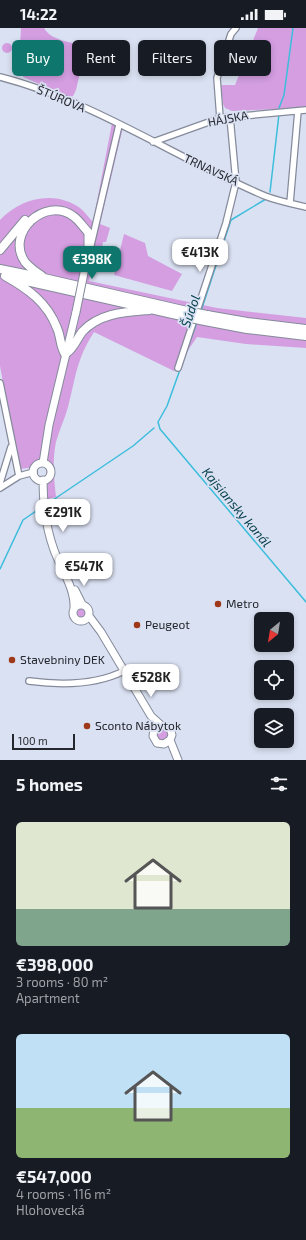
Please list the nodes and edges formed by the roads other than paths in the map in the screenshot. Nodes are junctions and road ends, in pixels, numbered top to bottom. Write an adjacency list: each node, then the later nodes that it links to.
1 (236, 28): 6 (street)
2 (0, 77): 7 (street, ŠTÚROVA)
3 (306, 110): 4 (street, HÁJSKA)
4 (298, 111): 5 (street, HÁJSKA); 10 (street)
5 (230, 117): 6 (street, HÁJSKA); 9 (street)
6 (220, 118): 8 (street, HÁJSKA)
7 (120, 125): 8 (street, TRNAVSKÁ); 12 (street)
8 (153, 142): 9 (street, TRNAVSKÁ)
9 (236, 182): 10 (street, TRNAVSKÁ); 22 (street)
10 (290, 203): 11 (street, TRNAVSKÁ)
11 (306, 207)
12 (91, 231): 13 (highway); 15 (highway); 21 (main road, bridge)
13 (0, 250)
14 (2, 273): 15 (highway); 16 (highway); 21 (highway)
15 (44, 278): 17 (highway)
16 (149, 310): 17 (highway); 21 (highway)
17 (186, 314): 18 (highway, bridge)
18 (206, 318): 19 (highway); 20 (highway)
19 (306, 329)
20 (306, 336)
21 (66, 354): 25 (main road)
22 (178, 368)
23 (0, 383): 24 (street)
24 (12, 447): 28 (street); 30 (street)
25 (43, 453): 26 (main road); 27 (main road)
26 (42, 463): 27 (main road); 29 (main road)
27 (31, 472): 28 (street); 29 (main road)
28 (19, 476): 31 (street)
29 (43, 480): 32 (main road)
30 (0, 483)
31 (0, 488)
32 (44, 506): 33 (main road); 34 (main road)
33 (82, 604): 34 (main road); 35 (main road)
34 (74, 608): 35 (main road)
35 (87, 618): 36 (main road)
36 (124, 671): 37 (street); 38 (main road)
37 (29, 681)
38 (158, 727): 39 (main road); 40 (main road)
39 (170, 740): 40 (main road); 41 (main road)
40 (162, 744): 41 (main road)
41 (177, 758)

